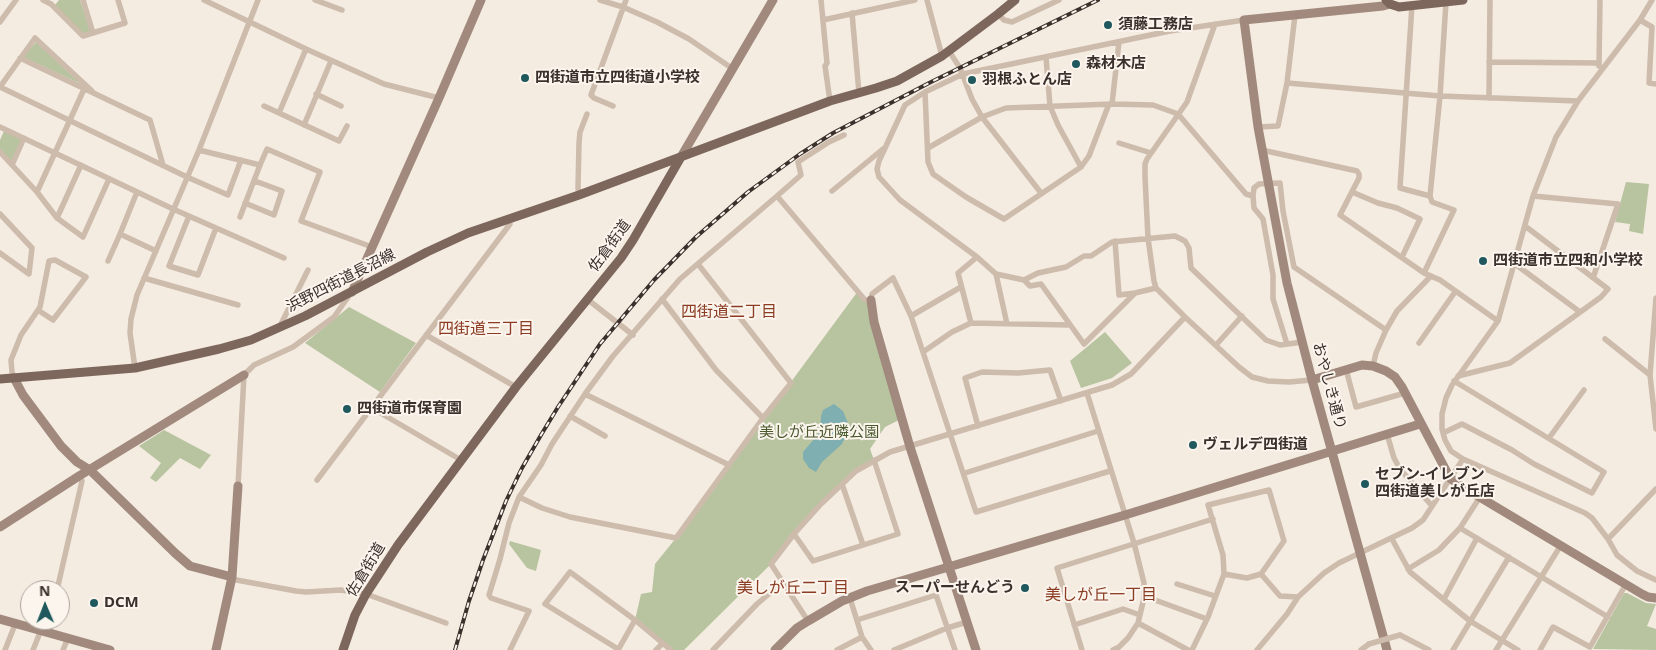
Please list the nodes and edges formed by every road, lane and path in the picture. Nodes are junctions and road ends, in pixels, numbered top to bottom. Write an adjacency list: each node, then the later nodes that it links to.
1 (16, 0): 29 (street)
2 (43, 0): 35 (street)
3 (83, 0): 35 (street)
4 (118, 0): 35 (street)
5 (204, 0): 33 (street)
6 (258, 0): 33 (street)
7 (315, 0): 25 (street)
8 (481, 0): 57 (street)
9 (600, 0): 24 (street)
10 (626, 0): 24 (street)
11 (773, 0): 45 (street)
12 (821, 0): 30 (street)
13 (916, 0): 26 (street)
14 (927, 0): 38 (street)
15 (1015, 0): 27 (main road)
16 (1059, 0): 27 (street)
17 (1463, 0): 22 (main road)
18 (1490, 0): 43 (street)
19 (1600, 0): 44 (street)
20 (1652, 0): 32 (street)
21 (1388, 2): 23 (main road); 28 (street)
22 (1441, 2): 23 (main road); 56 (street)
23 (1412, 5): 55 (street)
24 (623, 7): 45 (street); 64 (street)
25 (342, 10)
26 (852, 13): 30 (street); 53 (street)
27 (998, 14): 38 (main road)
28 (1295, 15): 31 (street); 48 (street)
29 (1, 18)
30 (823, 20): 60 (street)
31 (1244, 20): 34 (street); 74 (street, おやしき通り)
32 (1640, 20): 39 (street); 46 (street)
33 (249, 21): 37 (street); 80 (street)
34 (1215, 24): 36 (street); 68 (street)
35 (93, 33)
36 (1119, 42): 40 (street); 61 (street)
37 (306, 49): 42 (street); 66 (street)
38 (946, 54): 47 (street); 53 (main road)
39 (1653, 55): 49 (street)
40 (1046, 57): 47 (street); 65 (street)
41 (20, 58): 50 (street); 51 (street); 51 (street)
42 (331, 61): 54 (street); 57 (street)
43 (1489, 62): 44 (street); 58 (street)
44 (1599, 63): 46 (street)
45 (733, 69): 85 (street)
46 (1599, 73): 59 (street)
47 (963, 74): 52 (street); 69 (street)
48 (1287, 83): 55 (street); 74 (street)
49 (1656, 84)
50 (0, 87): 70 (street)
51 (85, 87): 70 (street); 89 (street)
52 (925, 92): 78 (street); 79 (street)
53 (859, 93): 60 (main road)
54 (316, 94): 63 (street); 71 (street)
55 (1407, 94): 56 (street); 104 (street)
56 (1440, 96): 58 (street); 104 (street)
57 (439, 98): 118 (street)
58 (1488, 98): 59 (street)
59 (1578, 101): 105 (street)
60 (830, 102): 85 (main road)
61 (1111, 104): 65 (street); 68 (street); 91 (street)
62 (264, 106): 66 (street)
63 (341, 106)
64 (613, 106)
65 (1050, 106): 69 (street); 91 (street)
66 (279, 113): 71 (street)
67 (587, 114): 101 (street)
68 (1178, 114): 84 (street); 103 (street)
69 (982, 117): 79 (street); 100 (street)
70 (70, 120): 83 (street); 89 (street)
71 (304, 125): 72 (street)
72 (347, 126)
73 (0, 127): 76 (street)
74 (1258, 127): 81 (street, おやしき通り)
75 (844, 135): 102 (street)
76 (24, 138): 83 (street); 87 (street)
77 (1119, 143): 84 (street)
78 (885, 148): 96 (street); 121 (street)
79 (928, 148): 100 (street)
80 (199, 150): 86 (street); 92 (street)
81 (1262, 150): 95 (street, おやしき通り); 99 (street)
82 (0, 152): 87 (street)
83 (55, 153): 88 (street); 97 (street)
84 (1151, 153): 116 (street)
85 (681, 157): 101 (main road, 浜野四街道長沼線); 140 (main road, 佐倉街道)
86 (241, 160): 90 (street); 92 (street)
87 (12, 165): 97 (street)
88 (81, 165): 93 (street); 111 (street)
89 (163, 165): 92 (street)
90 (260, 166): 94 (street); 118 (street)
91 (1081, 167): 100 (street)
92 (187, 177): 107 (street)
93 (110, 179): 98 (street); 111 (street)
94 (255, 180): 106 (street); 106 (street)
95 (1269, 183): 103 (street); 154 (street); 158 (street, おやしき通り)
96 (832, 191)
97 (37, 192): 111 (street)
98 (138, 192): 107 (street); 115 (street)
99 (1352, 192): 122 (street); 122 (street)
100 (1041, 193)
101 (579, 195): 112 (main road, 浜野四街道長沼線)
102 (777, 196): 125 (street); 142 (street)
103 (1253, 196): 160 (street)
104 (1430, 196): 128 (street)
105 (1533, 196): 113 (street); 132 (street)
106 (246, 203): 110 (street)
107 (173, 209): 109 (street); 119 (street)
108 (0, 214): 120 (street)
109 (189, 216): 114 (street); 114 (street)
110 (240, 217)
111 (57, 218)
112 (508, 220): 136 (main road, 浜野四街道長沼線); 155 (street)
113 (1525, 226): 126 (street); 132 (street)
114 (216, 228): 123 (street)
115 (120, 234): 119 (street); 124 (street)
116 (1148, 238): 117 (street); 135 (street); 147 (street)
117 (1115, 241): 133 (street); 138 (street)
118 (372, 247): 136 (street)
119 (156, 250): 131 (street)
120 (0, 253)
121 (977, 257): 129 (street); 134 (street)
122 (1402, 257): 128 (street)
123 (284, 258)
124 (108, 260)
125 (698, 264): 141 (street); 180 (street)
126 (1515, 264): 145 (street); 149 (street)
127 (308, 270): 153 (street)
128 (1424, 273): 130 (street)
129 (996, 274): 133 (street); 151 (street)
130 (1431, 276): 137 (street); 154 (street)
131 (144, 278): 143 (street); 164 (street)
132 (1593, 278): 145 (street)
133 (1024, 280): 152 (street)
134 (961, 287): 146 (street); 150 (street)
135 (1156, 288): 138 (street); 148 (street)
136 (352, 292): 153 (main road, 浜野四街道長沼線); 166 (street)
137 (1455, 292): 149 (street); 159 (street)
138 (1135, 293): 152 (street)
139 (1656, 298): 167 (street)
140 (587, 299): 156 (street); 172 (main road, 佐倉街道)
141 (662, 299): 156 (street); 180 (street)
142 (871, 300): 146 (street); 190 (street)
143 (238, 305)
144 (38, 310): 144 (street); 168 (street)
145 (1580, 312): 170 (street)
146 (911, 316): 162 (street)
147 (1242, 316): 160 (street); 161 (street)
148 (1186, 317): 161 (street); 174 (street)
149 (1498, 321): 170 (street)
150 (971, 323): 151 (street); 162 (street)
151 (1007, 324): 152 (street)
152 (1070, 325)
153 (280, 328): 164 (main road, 浜野四街道長沼線)
154 (1386, 330): 163 (street)
155 (426, 335): 172 (street); 178 (street)
156 (633, 335): 176 (street)
157 (1605, 339): 167 (street)
158 (1303, 342): 160 (street); 171 (street, おやしき通り)
159 (1419, 343)
160 (1287, 344)
161 (1216, 345): 171 (street)
162 (923, 352): 185 (street)
163 (1373, 366): 165 (street); 175 (street)
164 (135, 368): 168 (main road, 浜野四街道長沼線)
165 (1346, 369): 171 (street); 175 (street)
166 (244, 375): 196 (street); 203 (street)
167 (1650, 376): 183 (street)
168 (14, 378): 169 (main road, 浜野四街道長沼線); 196 (street)
169 (0, 379)
170 (1456, 379): 187 (street); 189 (street)
171 (1312, 380): 191 (street, おやしき通り)
172 (516, 387): 193 (main road, 佐倉街道)
173 (1584, 390): 189 (street)
174 (1087, 393): 177 (street); 184 (street)
175 (1404, 393): 181 (street)
176 (585, 394): 179 (street); 195 (street)
177 (1061, 401): 182 (street); 182 (street)
178 (372, 408): 193 (street); 201 (street)
179 (570, 416): 188 (street); 205 (street)
180 (763, 418): 195 (street)
181 (1420, 424): 186 (street); 200 (street)
182 (978, 426): 185 (street)
183 (1656, 429)
184 (1098, 431): 197 (street); 198 (street)
185 (951, 434): 190 (street); 198 (street)
186 (1387, 434): 191 (street); 207 (street)
187 (1443, 434): 189 (street); 192 (street)
188 (605, 436)
189 (1549, 438)
190 (910, 447): 194 (street); 221 (street)
191 (1333, 451): 208 (street); 219 (street, おやしき通り)
192 (1463, 459): 200 (street); 214 (street)
193 (461, 460): 232 (main road, 佐倉街道)
194 (874, 460): 202 (street); 217 (street)
195 (729, 465): 205 (street)
196 (90, 470): 199 (street); 226 (street)
197 (1110, 471): 198 (street); 208 (street)
198 (965, 473)
199 (79, 476): 210 (street); 227 (street)
200 (1450, 478): 206 (street); 207 (street)
201 (317, 480)
202 (842, 484): 212 (street); 217 (street)
203 (238, 486): 226 (street)
204 (1656, 489): 214 (street)
205 (519, 497): 267 (street)
206 (1480, 497): 211 (street); 218 (street)
207 (1432, 506): 215 (street)
208 (1125, 515): 216 (street); 221 (street)
209 (1213, 519): 216 (street); 223 (street); 224 (street)
210 (0, 527)
211 (1460, 528): 213 (street); 222 (street)
212 (794, 534): 217 (street); 229 (street)
213 (1477, 538): 220 (street); 238 (street)
214 (1608, 538): 228 (street)
215 (1392, 539): 219 (street); 222 (street)
216 (1134, 543): 233 (street); 251 (street)
217 (863, 545)
218 (1561, 545): 225 (street); 231 (street)
219 (1361, 553): 235 (street); 283 (street, おやしき通り)
220 (1509, 557): 225 (street); 246 (street)
221 (950, 567): 236 (street); 248 (street)
222 (1408, 569): 238 (street)
223 (1224, 574): 224 (street); 234 (street)
224 (1261, 574): 235 (street)
225 (1541, 577): 240 (street); 256 (street)
226 (231, 578): 232 (street); 265 (street)
227 (59, 580)
228 (1656, 580)
229 (783, 582): 245 (street); 271 (street)
230 (1177, 584): 234 (street)
231 (1626, 584): 237 (street); 240 (street)
232 (366, 594): 249 (street); 266 (main road, 佐倉街道)
233 (1144, 596): 239 (street); 242 (street)
234 (1215, 596): 242 (street)
235 (1298, 597): 281 (street)
236 (850, 598): 244 (street); 245 (street)
237 (1656, 598)
238 (1444, 599): 246 (street)
239 (1140, 615): 250 (street); 251 (street)
240 (1608, 616): 288 (street)
241 (0, 619): 247 (street)
242 (1207, 619): 280 (street)
243 (635, 620): 258 (street); 268 (street); 268 (street)
244 (857, 620): 252 (street); 254 (street)
245 (808, 621): 272 (street)
246 (1470, 621): 256 (street); 285 (street)
247 (16, 622): 253 (street); 259 (street)
248 (967, 622): 252 (street); 277 (street)
249 (446, 623)
250 (1138, 623): 260 (street); 279 (street)
251 (1074, 625): 278 (street)
252 (947, 628): 275 (street); 276 (street)
253 (44, 631): 255 (street); 262 (street)
254 (862, 637): 273 (street); 274 (street)
255 (68, 638): 261 (street); 263 (street)
256 (1502, 640): 286 (street); 287 (street)
257 (0, 642): 259 (street)
258 (663, 642): 269 (street); 270 (street)
259 (6, 647)
260 (1176, 647): 280 (street)
261 (96, 648): 264 (street)
262 (34, 650)
263 (63, 650)
264 (110, 650)
265 (216, 650)
266 (343, 650)
267 (510, 650)
268 (618, 650)
269 (656, 650)
270 (671, 650)
271 (713, 650)
272 (775, 650)
273 (837, 650)
274 (871, 650)
275 (894, 650)
276 (955, 650)
277 (976, 650)
278 (1082, 650)
279 (1113, 650)
280 (1190, 650)
281 (1257, 650)
282 (1361, 650): 284 (street, bridge)
283 (1387, 650)
284 (1430, 650)
285 (1453, 650)
286 (1496, 650)
287 (1518, 650)
288 (1540, 650)

